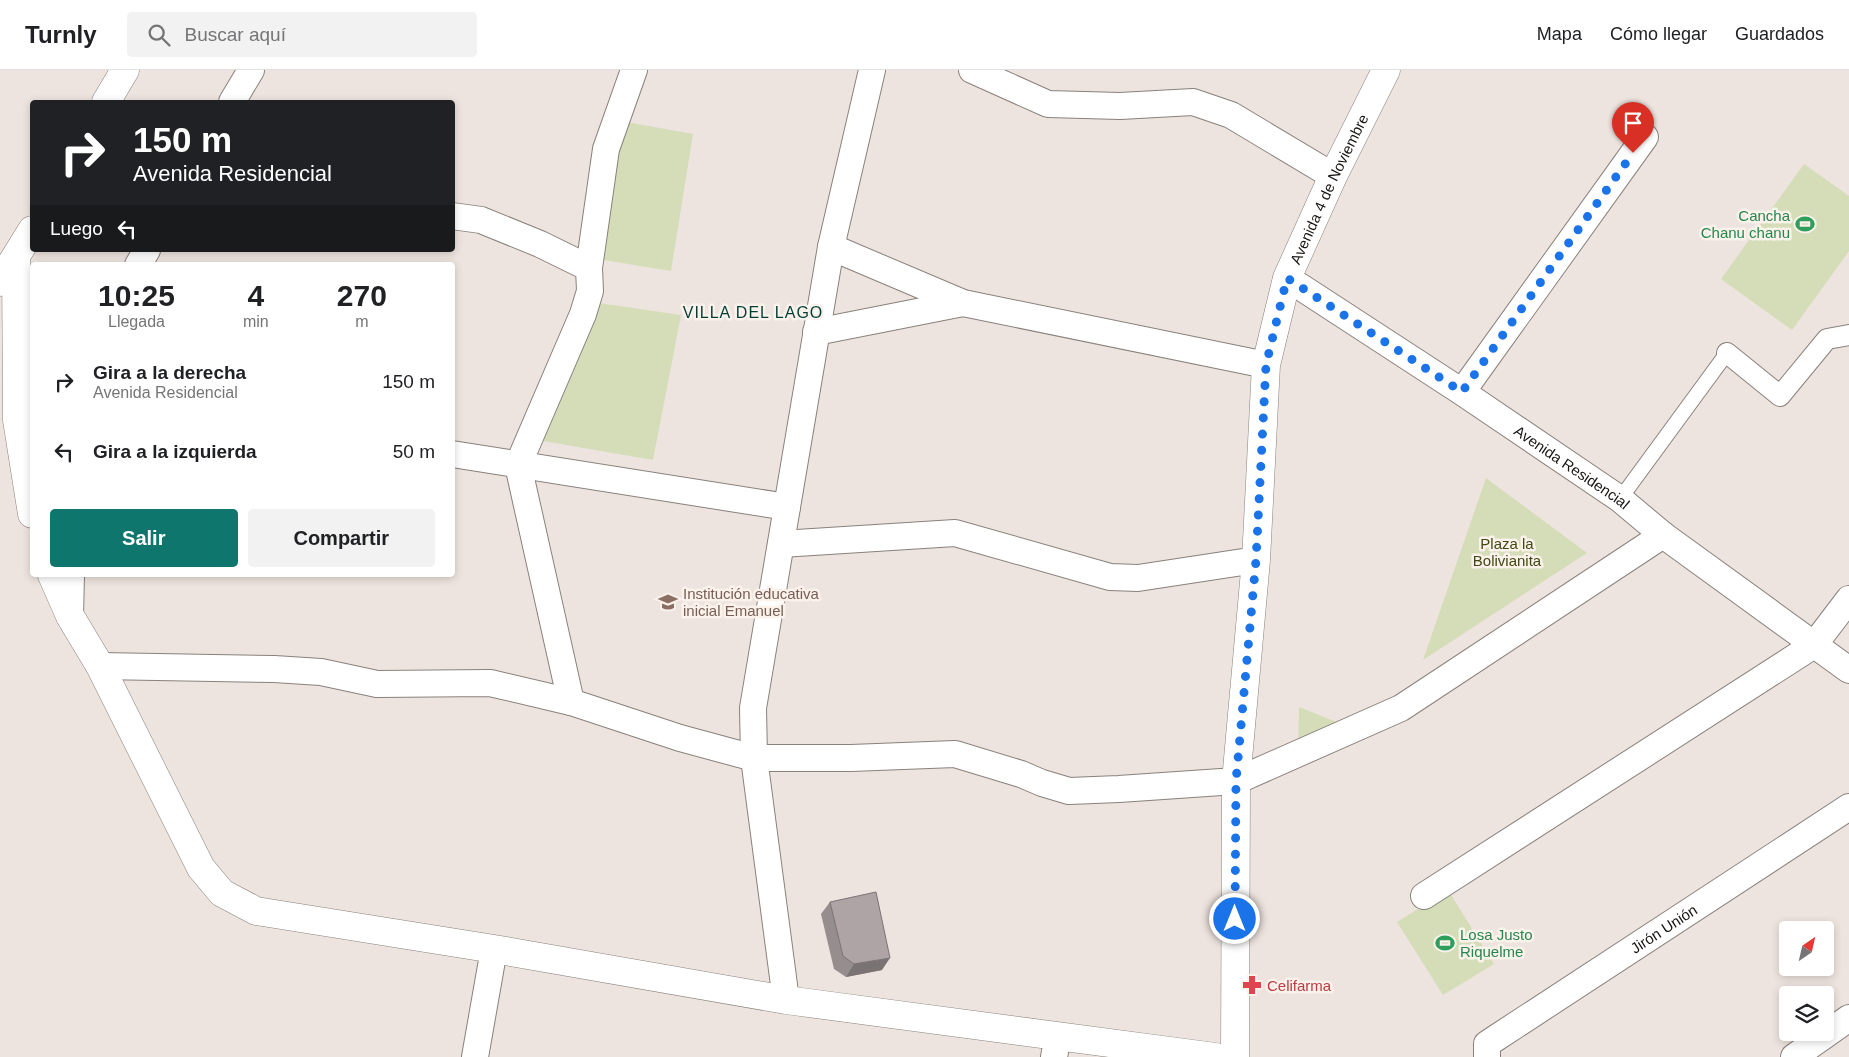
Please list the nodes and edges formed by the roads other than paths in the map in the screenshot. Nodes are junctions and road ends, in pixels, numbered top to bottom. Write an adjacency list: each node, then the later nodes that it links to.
1 (125, 70): 7 (main road)
2 (251, 70): 8 (street)
3 (634, 70): 15 (street)
4 (872, 70): 13 (street)
5 (972, 70): 10 (street)
6 (1386, 70): 10 (main road, Avenida 4 de Noviembre)
7 (107, 100)
8 (233, 100)
9 (1645, 137): 23 (street)
10 (1333, 176): 16 (main road, Avenida 4 de Noviembre)
11 (455, 216): 15 (street)
12 (30, 234): 14 (main road)
13 (831, 247): 18 (street); 19 (street)
14 (16, 258): 17 (main road); 27 (main road)
15 (589, 268): 25 (street)
16 (1287, 278): 22 (main road, Avenida 4 de Noviembre); 23 (street, Avenida Residencial)
17 (0, 282)
18 (963, 303): 19 (street); 22 (street)
19 (816, 332): 28 (street)
20 (1849, 336): 21 (street)
21 (1727, 353): 26 (lane)
22 (1266, 365): 31 (main road, Avenida 4 de Noviembre)
23 (1462, 392): 26 (street, Avenida Residencial)
24 (455, 454): 25 (street)
25 (518, 465): 28 (street); 39 (street)
26 (1620, 499): 29 (street, Avenida Residencial)
27 (30, 502)
28 (787, 507): 30 (street)
29 (1664, 535): 36 (street, Avenida Residencial); 41 (street)
30 (781, 544): 31 (street); 40 (street)
31 (1256, 560): 41 (main road, Avenida 4 de Noviembre)
32 (53, 577): 35 (main road)
33 (71, 577): 35 (street)
34 (1849, 598): 36 (street)
35 (70, 616): 37 (main road)
36 (1814, 645): 38 (street, Avenida Residencial); 43 (street)
37 (100, 666): 39 (street); 44 (main road)
38 (1849, 670)
39 (571, 702): 40 (street)
40 (754, 758): 41 (street); 45 (street)
41 (1236, 781): 51 (main road, Avenida 4 de Noviembre)
42 (1849, 807): 48 (street, Jirón Unión)
43 (1424, 896)
44 (494, 949): 45 (main road); 49 (street)
45 (786, 1000): 47 (main road)
46 (1849, 1018): 52 (street)
47 (1056, 1046): 50 (main road)
48 (1487, 1056)
49 (475, 1057)
50 (1215, 1057)
51 (1235, 1057)
52 (1794, 1057)

